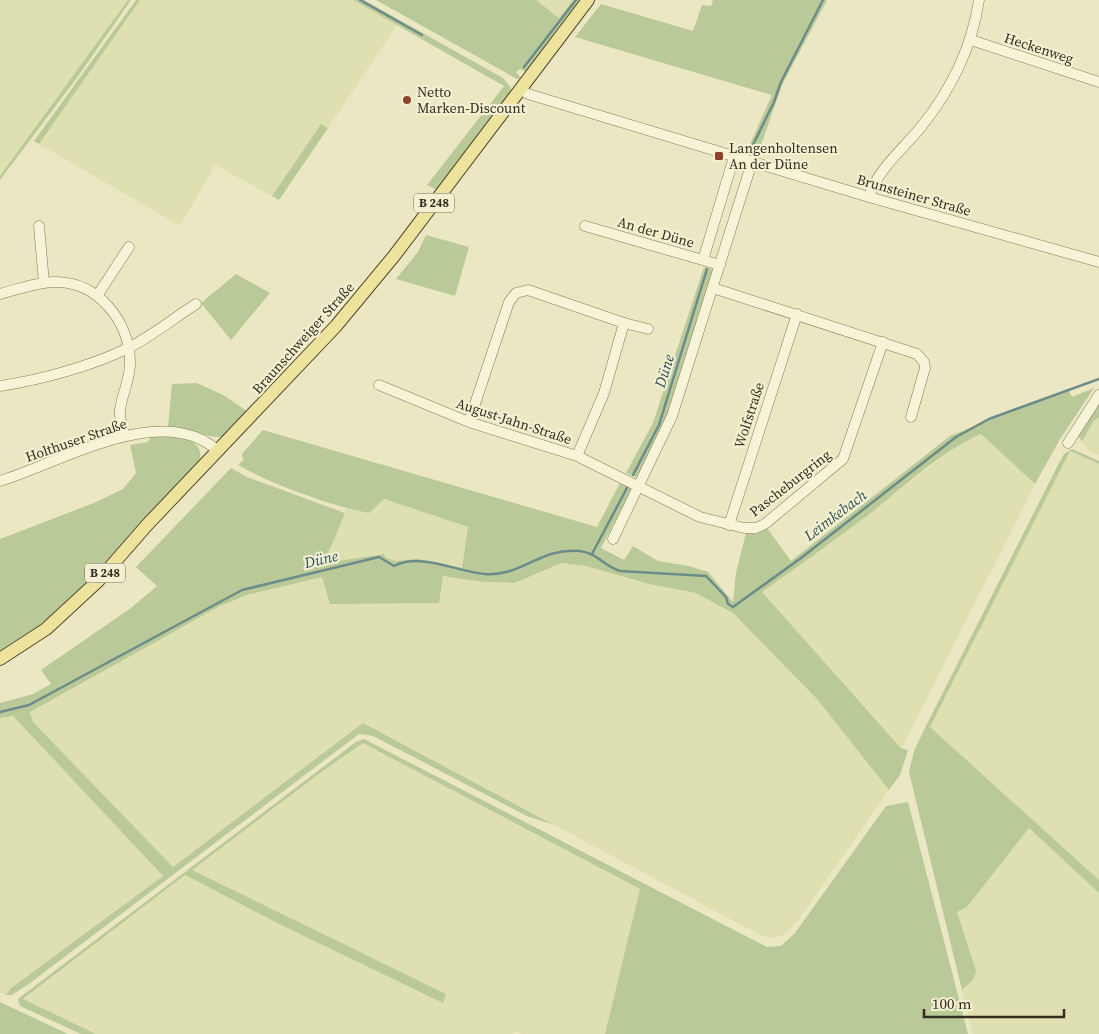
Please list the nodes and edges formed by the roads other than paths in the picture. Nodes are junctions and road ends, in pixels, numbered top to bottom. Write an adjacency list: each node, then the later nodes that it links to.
1 (588, 0): 5 (main road, Braunschweiger Straße / B 248)
2 (979, 0): 3 (street)
3 (971, 40): 4 (street, Heckenweg); 8 (street)
4 (1099, 82)
5 (521, 90): 6 (street, Brunsteiner Straße); 32 (main road, Braunschweiger Straße / B 248)
6 (734, 157): 7 (street, Brunsteiner Straße); 12 (street)
7 (752, 162): 8 (street, Brunsteiner Straße); 14 (street)
8 (869, 197): 13 (street, Brunsteiner Straße)
9 (39, 226): 15 (street)
10 (585, 226): 12 (street, An der Düne)
11 (129, 246): 18 (street)
12 (703, 260): 14 (street, An der Düne)
13 (1099, 262)
14 (720, 265): 16 (street)
15 (44, 283): 17 (street); 18 (street)
16 (713, 288): 20 (street); 35 (street)
17 (0, 294)
18 (96, 296): 24 (street)
19 (196, 304): 24 (street)
20 (796, 314): 23 (street); 36 (street, Wolfstraße)
21 (624, 323): 22 (street); 29 (street); 33 (street)
22 (648, 330)
23 (883, 342): 28 (street); 36 (street, Pascheburgring)
24 (129, 348): 26 (street); 30 (street)
25 (379, 385): 29 (street, August-Jahn-Straße)
26 (0, 386)
27 (1099, 395): 31 (street)
28 (911, 418)
29 (469, 422): 33 (street, August-Jahn-Straße)
30 (124, 436): 32 (street, Holthuser Straße); 34 (street, Holthuser Straße)
31 (1068, 443)
32 (218, 451): 38 (main road, Braunschweiger Straße / B 248)
33 (577, 456): 35 (street, August-Jahn-Straße)
34 (0, 481)
35 (640, 485): 36 (street, Pascheburgring); 37 (street)
36 (728, 525)
37 (613, 539)
38 (0, 658)

